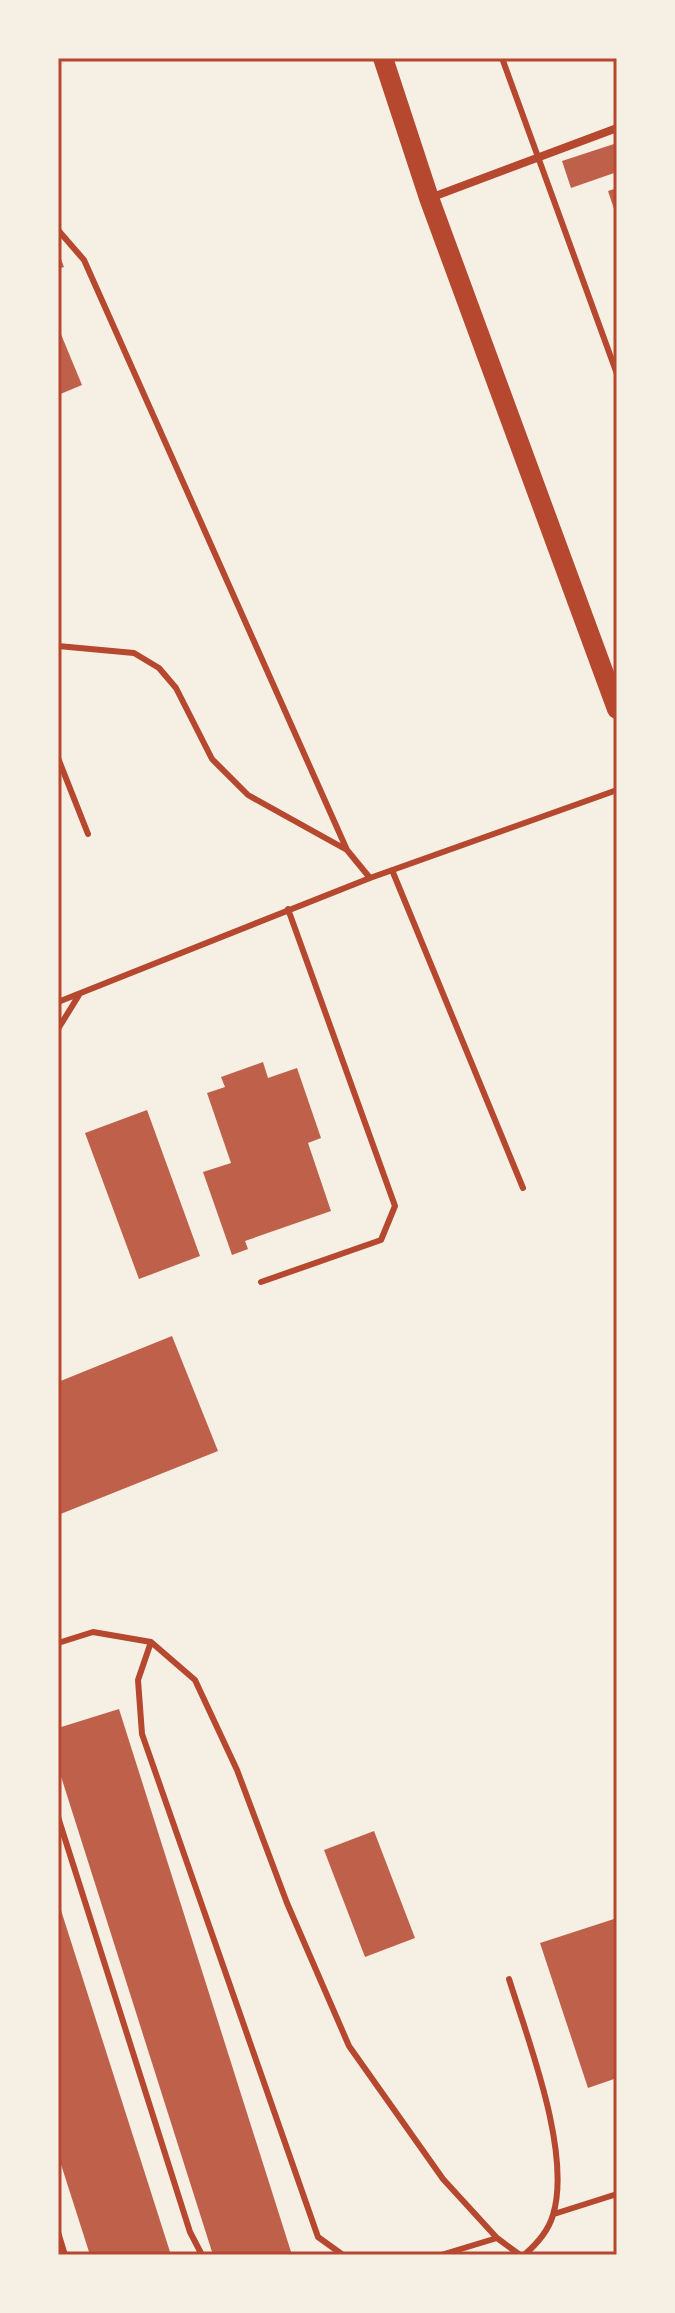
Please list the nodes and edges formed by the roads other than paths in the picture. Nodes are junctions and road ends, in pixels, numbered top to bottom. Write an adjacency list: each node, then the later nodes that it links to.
1 (383, 58): 5 (main road)
2 (502, 58): 4 (lane)
3 (617, 128): 4 (street)
4 (535, 157): 5 (street); 7 (lane)
5 (429, 198): 9 (main road)
6 (58, 230): 13 (lane)
7 (617, 374)
8 (58, 646): 13 (lane)
9 (617, 709)
10 (58, 758): 12 (lane)
11 (617, 790): 14 (lane)
12 (88, 834)
13 (347, 850): 15 (lane)
14 (392, 870): 15 (lane); 20 (lane)
15 (370, 878): 16 (lane)
16 (288, 909): 17 (lane); 21 (lane)
17 (79, 995): 18 (lane); 19 (lane)
18 (58, 1002)
19 (58, 1029)
20 (523, 1188)
21 (261, 1282)
22 (151, 1642): 23 (lane); 29 (lane); 32 (lane)
23 (58, 1643)
24 (58, 1817): 31 (lane)
25 (509, 1979): 27 (lane)
26 (617, 2194): 27 (lane)
27 (554, 2214): 34 (lane)
28 (58, 2232): 30 (lane)
29 (497, 2238): 33 (lane); 34 (lane)
30 (65, 2255)
31 (202, 2255)
32 (343, 2255)
33 (441, 2255)
34 (522, 2255)

